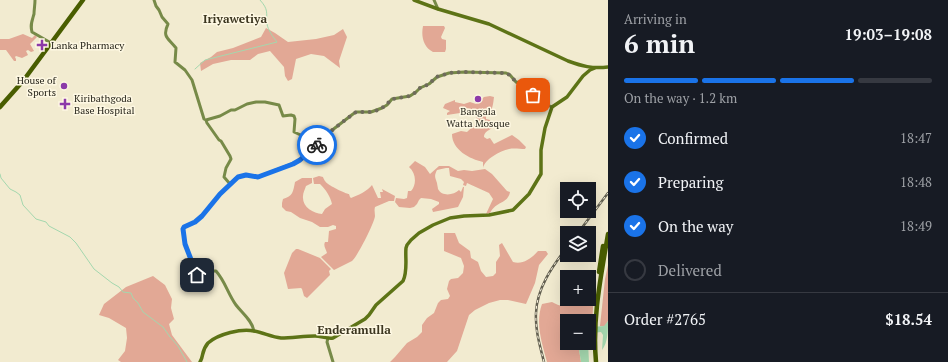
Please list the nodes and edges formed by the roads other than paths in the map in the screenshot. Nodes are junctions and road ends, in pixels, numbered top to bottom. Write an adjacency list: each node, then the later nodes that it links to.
1 (35, 0): 7 (street)
2 (82, 0): 7 (highway)
3 (154, 0): 12 (street)
4 (414, 0): 6 (main road)
5 (434, 0): 6 (street)
6 (438, 8): 9 (main road)
7 (50, 43): 10 (highway)
8 (608, 67): 9 (main road)
9 (595, 68): 11 (main road)
10 (0, 106)
11 (552, 107): 13 (street); 20 (main road)
12 (206, 120): 13 (street); 14 (street)
13 (313, 149): 14 (street)
14 (230, 184): 19 (street)
15 (608, 231): 17 (highway); 17 (highway); 18 (highway)
16 (608, 249): 18 (highway)
17 (596, 314)
18 (596, 324): 23 (highway)
19 (254, 331): 20 (main road); 21 (main road)
20 (328, 338): 22 (street)
21 (200, 362)
22 (332, 362)
23 (597, 362)

